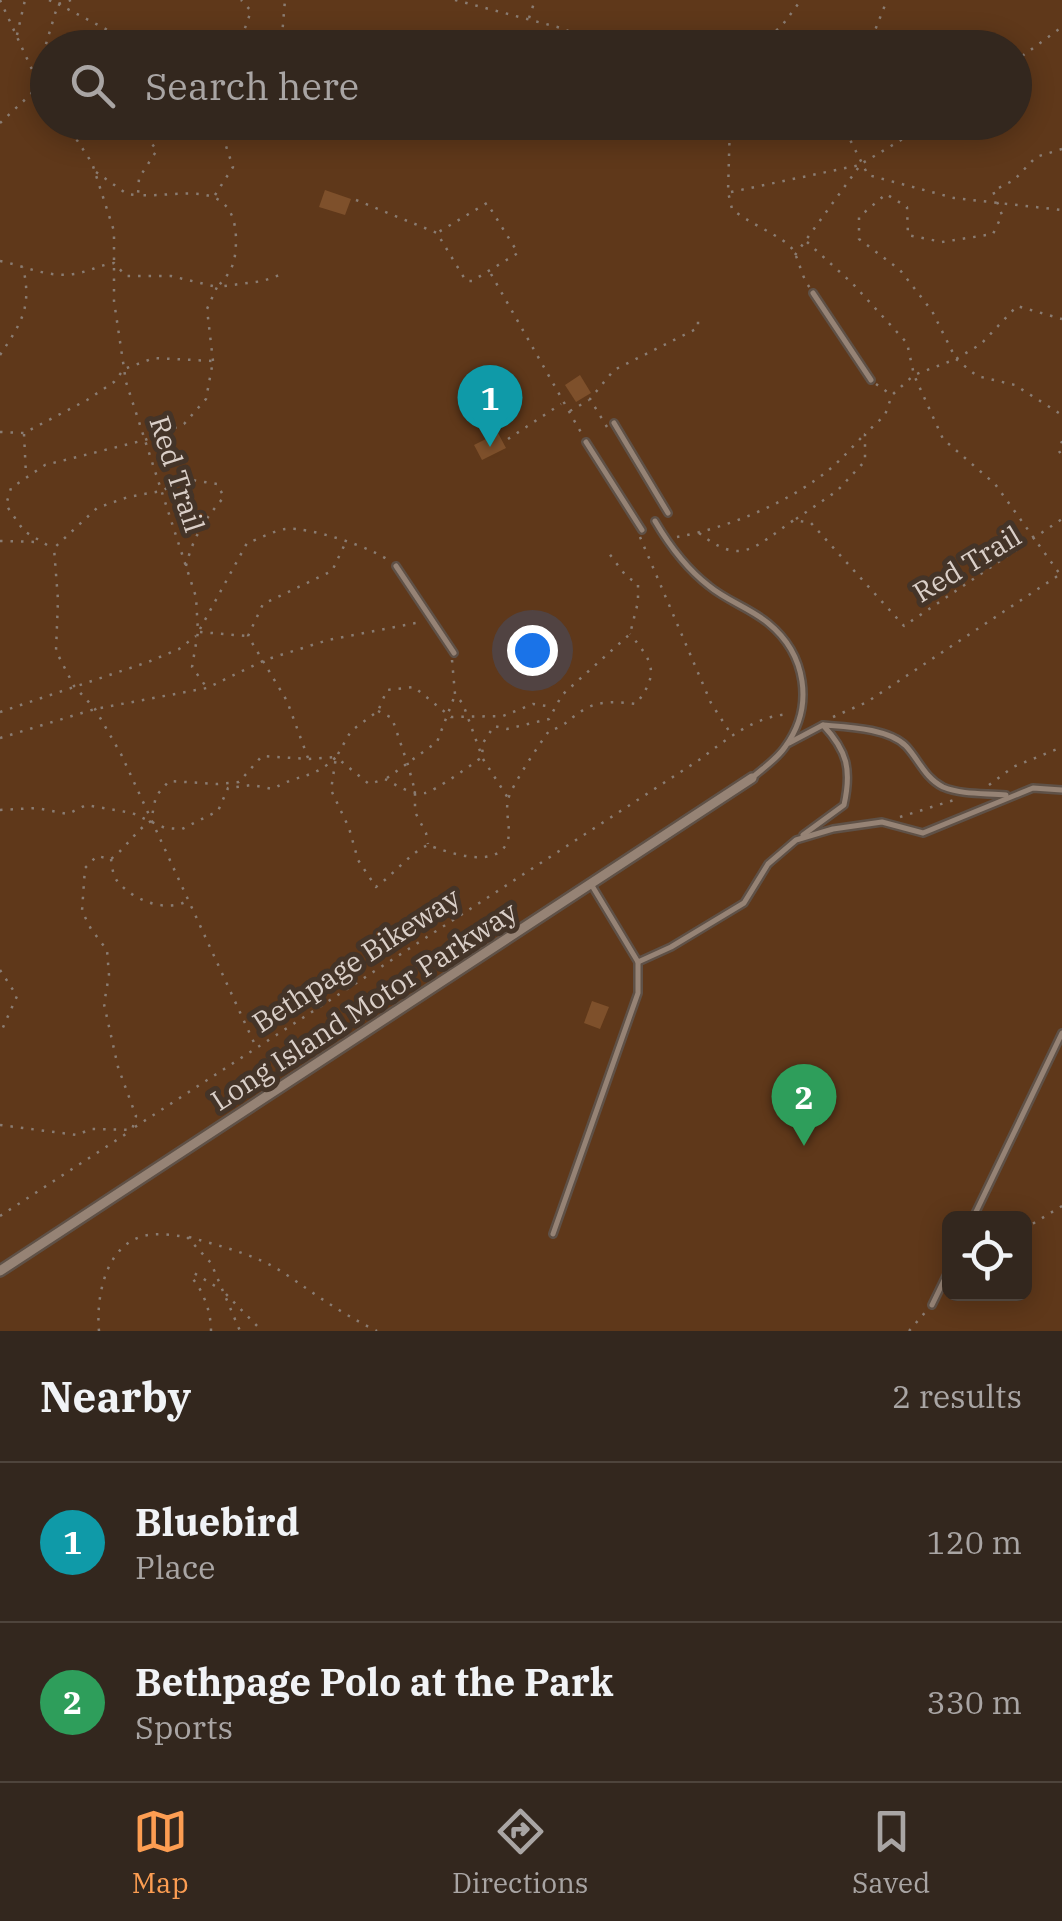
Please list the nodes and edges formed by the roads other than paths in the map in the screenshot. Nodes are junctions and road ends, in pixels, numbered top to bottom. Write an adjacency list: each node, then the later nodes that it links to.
1 (814, 293): 2 (lane)
2 (871, 380)
3 (614, 424): 5 (lane)
4 (586, 442): 7 (lane)
5 (668, 513)
6 (656, 521): 11 (lane)
7 (640, 532)
8 (396, 566): 9 (lane)
9 (453, 656)
10 (824, 722): 11 (lane); 14 (lane); 15 (lane)
11 (788, 743): 12 (lane)
12 (752, 778): 16 (street, Long Island Motor Parkway)
13 (1062, 790): 14 (lane)
14 (1012, 796): 15 (lane)
15 (796, 840): 17 (lane)
16 (592, 884): 17 (lane); 21 (street, Long Island Motor Parkway)
17 (638, 962): 20 (lane)
18 (1062, 1033): 19 (lane)
19 (976, 1211)
20 (554, 1234)
21 (0, 1271)
22 (942, 1284): 23 (lane)
23 (932, 1305)

